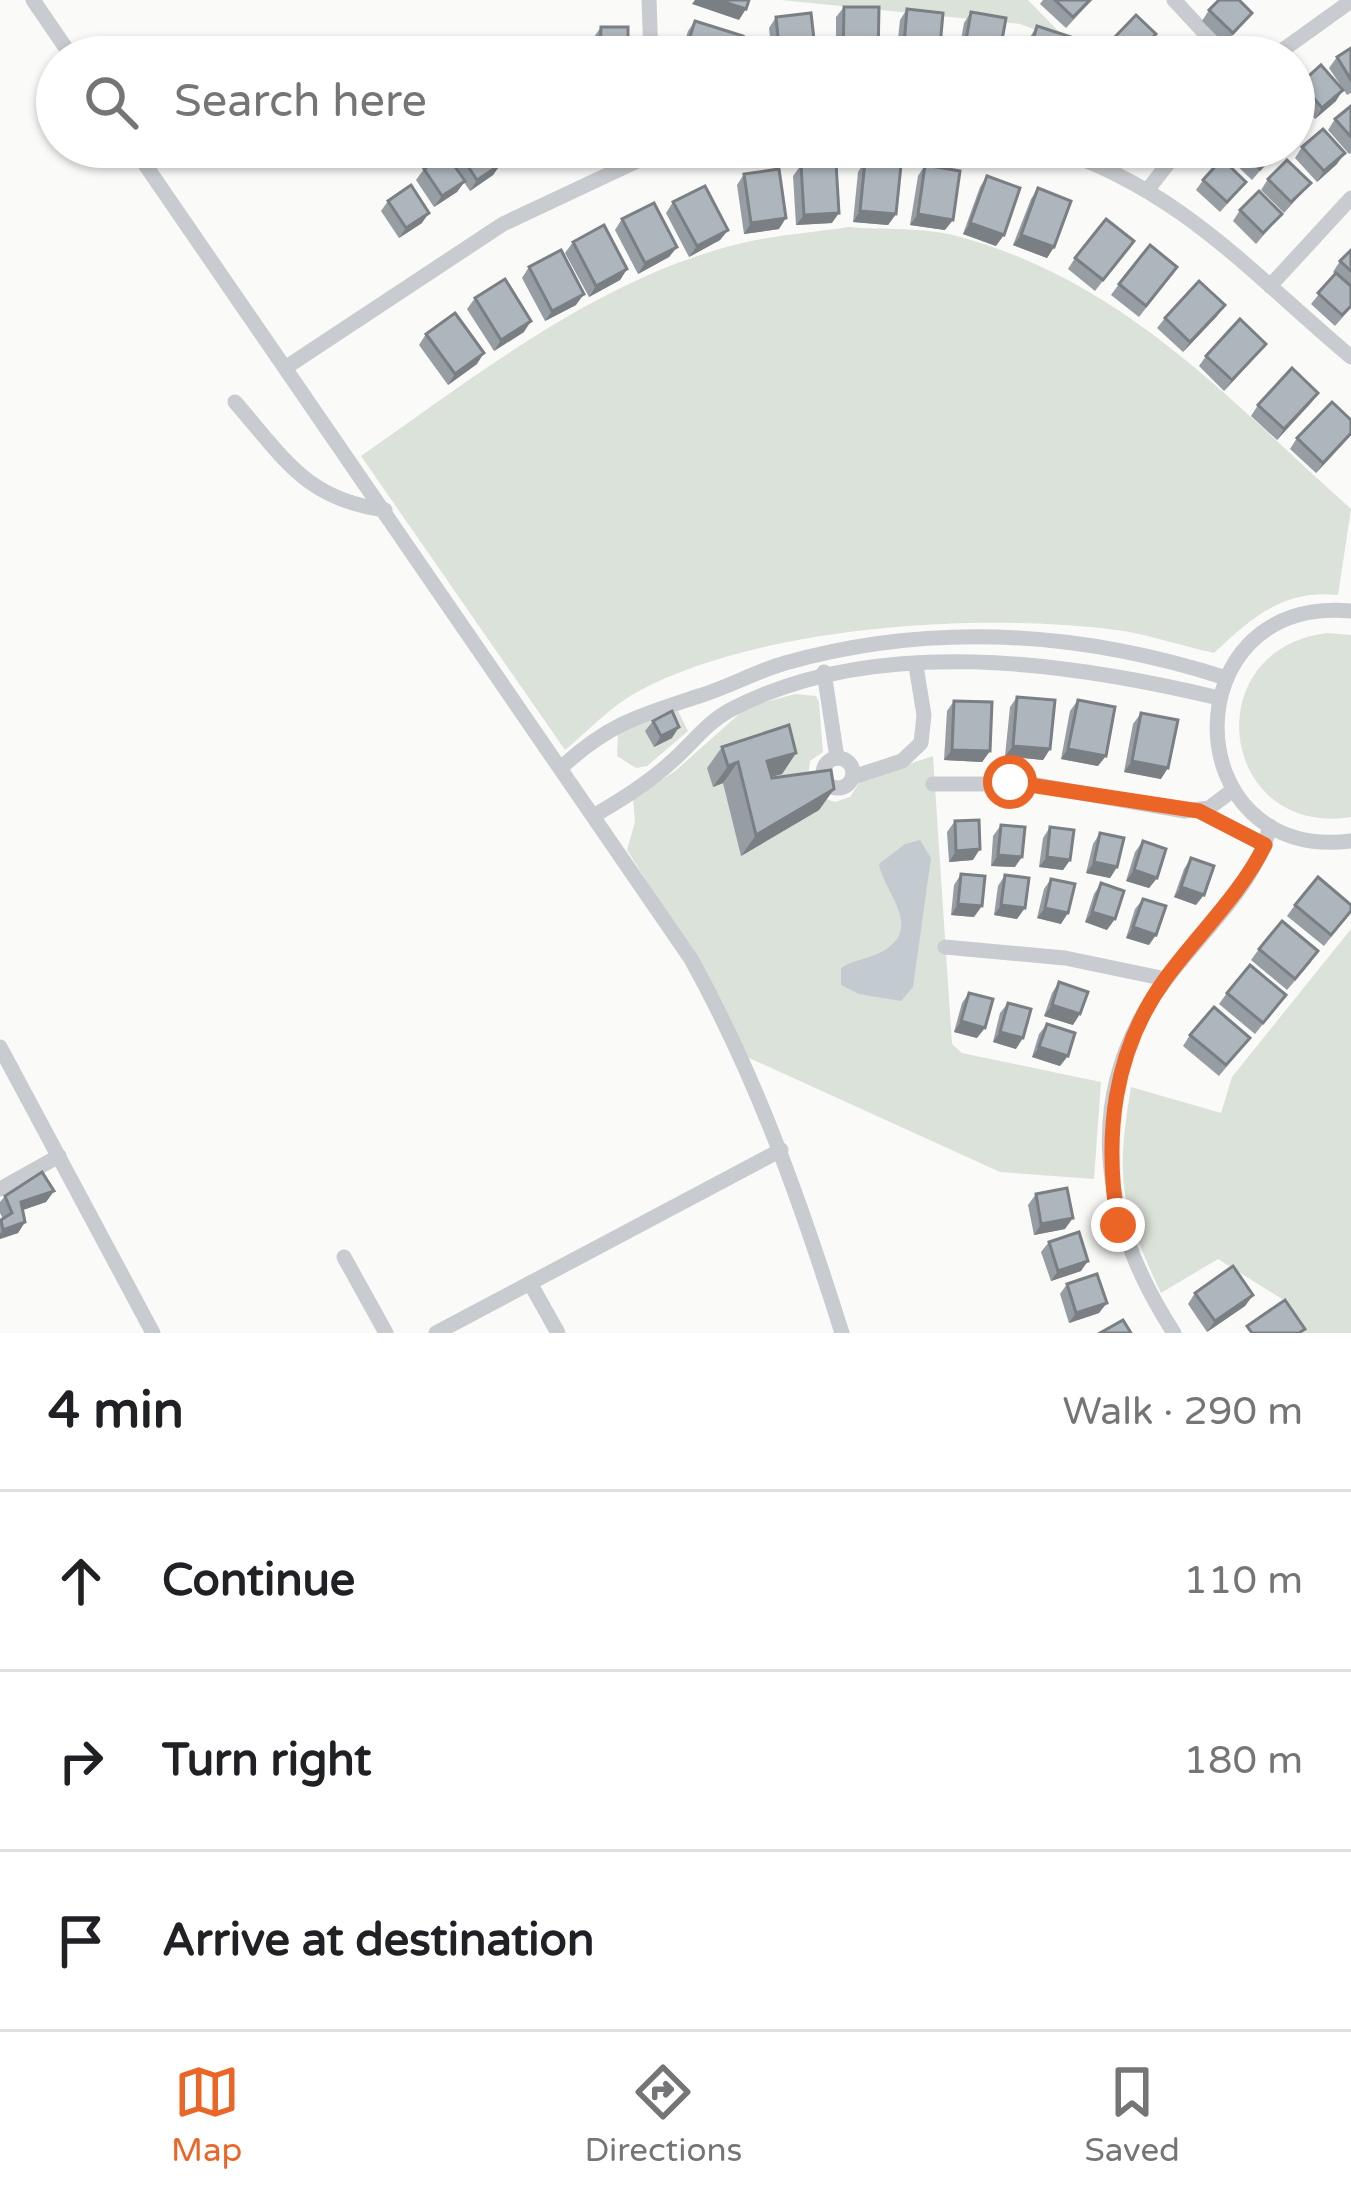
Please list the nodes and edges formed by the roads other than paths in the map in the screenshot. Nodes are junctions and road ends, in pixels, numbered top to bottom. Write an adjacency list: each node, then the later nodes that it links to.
1 (33, 0): 5 (street)
2 (649, 0): 6 (street)
3 (1174, 0): 7 (street)
4 (1351, 1): 8 (street)
5 (58, 36)
6 (650, 36)
7 (1207, 36)
8 (1302, 36)
9 (148, 168): 17 (street)
10 (622, 168): 17 (street)
11 (1101, 168): 13 (street)
12 (1165, 168): 13 (street)
13 (1150, 188): 15 (street)
14 (1351, 198): 15 (street)
15 (1270, 286): 16 (street)
16 (1351, 357)
17 (287, 366): 19 (street)
18 (235, 402): 19 (street)
19 (385, 510): 29 (street)
20 (1351, 611): 24 (street)
21 (821, 653): 23 (street); 24 (street); 25 (street)
22 (916, 666): 23 (street); 26 (street); 30 (street)
23 (825, 677): 27 (street); 28 (street)
24 (1226, 677): 26 (street)
25 (699, 696): 27 (street); 29 (street)
26 (1219, 698): 32 (street)
27 (712, 721): 34 (street)
28 (837, 758): 30 (street); 30 (street)
29 (563, 766): 34 (street)
30 (853, 777)
31 (933, 784): 33 (street)
32 (1233, 790): 33 (street); 35 (street)
33 (1199, 811): 37 (street)
34 (595, 815): 41 (street)
35 (1270, 826): 36 (street); 37 (street)
36 (1351, 841)
37 (1265, 845): 39 (street)
38 (945, 947): 39 (street)
39 (1166, 979): 51 (street)
40 (0, 1046): 42 (street)
41 (781, 1150): 45 (street); 50 (street)
42 (59, 1156): 43 (street); 46 (street)
43 (0, 1189)
44 (344, 1257): 47 (street)
45 (530, 1283): 48 (street); 49 (street)
46 (153, 1333)
47 (386, 1333)
48 (436, 1333)
49 (558, 1333)
50 (842, 1333)
51 (1174, 1333)

